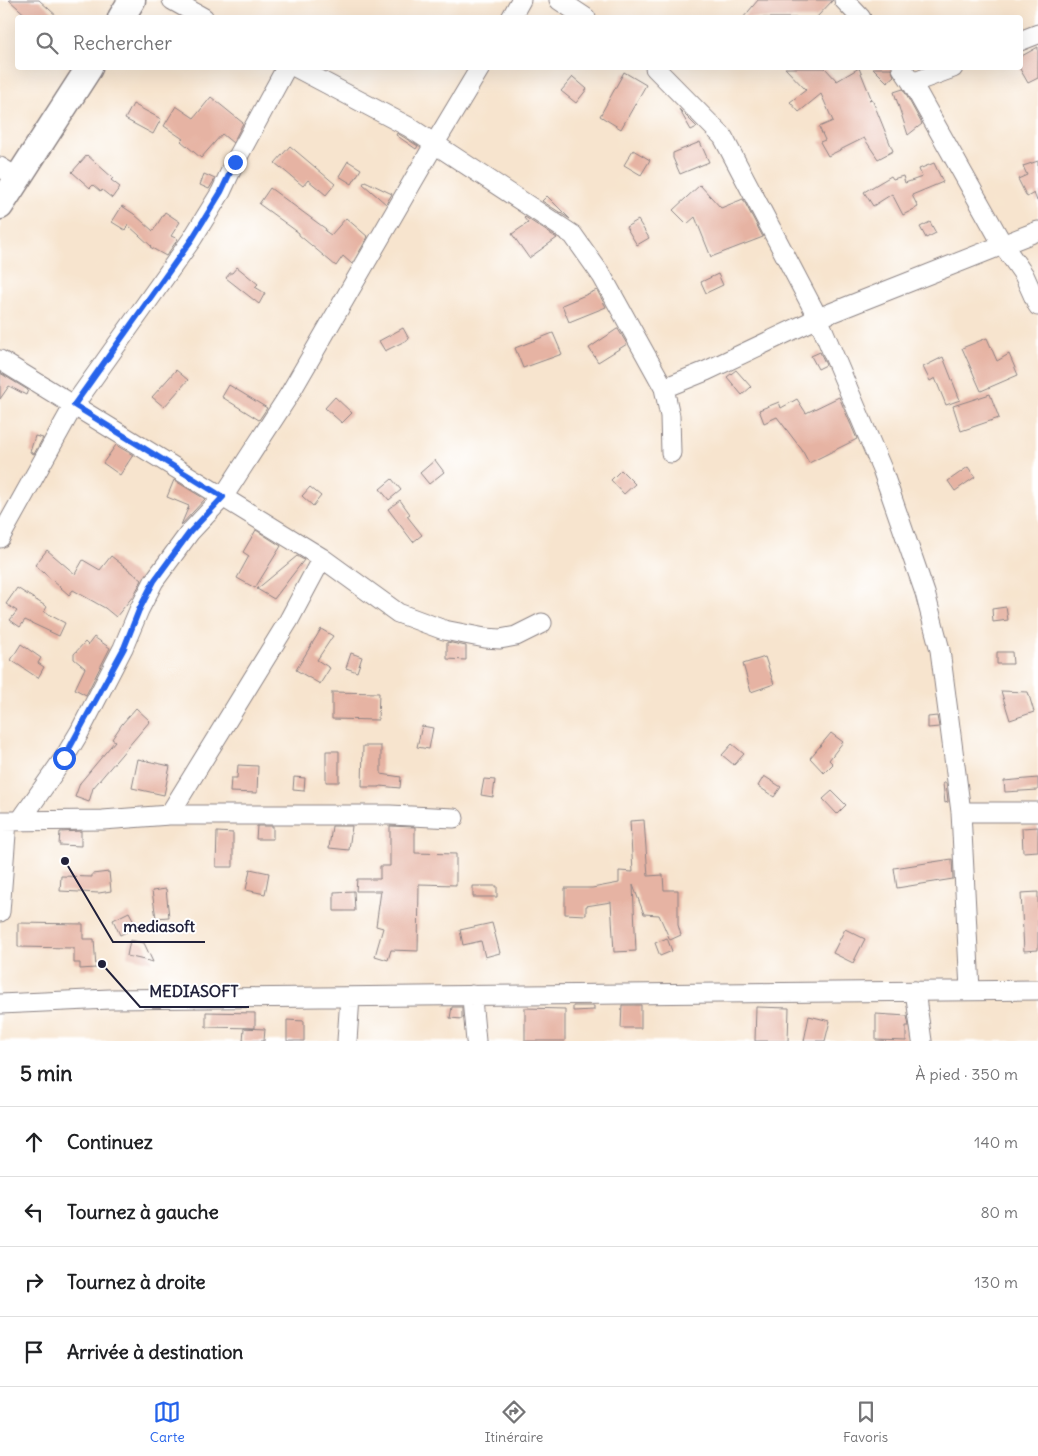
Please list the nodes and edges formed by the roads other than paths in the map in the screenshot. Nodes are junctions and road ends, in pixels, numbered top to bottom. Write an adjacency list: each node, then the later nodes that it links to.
1 (132, 0): 6 (street)
2 (172, 0): 7 (street)
3 (521, 0): 8 (street)
4 (559, 0): 9 (street)
5 (844, 0): 10 (street)
6 (123, 15)
7 (199, 15)
8 (513, 15)
9 (582, 15)
10 (858, 15)
11 (1038, 34): 12 (street)
12 (1023, 40)
13 (88, 70): 22 (street)
14 (285, 70): 30 (street)
15 (302, 70): 21 (street)
16 (479, 70): 21 (street)
17 (657, 70): 27 (street)
18 (903, 70): 20 (street)
19 (948, 70): 20 (street)
20 (912, 83): 25 (street)
21 (435, 143): 29 (street); 32 (street)
22 (9, 173): 23 (street)
23 (0, 206)
24 (1038, 231): 25 (street)
25 (1004, 244): 26 (street); 27 (street)
26 (1038, 306)
27 (818, 318): 29 (street); 36 (street)
28 (0, 360): 30 (street)
29 (664, 388): 31 (street)
30 (74, 405): 32 (street); 33 (street)
31 (672, 454)
32 (223, 497): 34 (street); 40 (street)
33 (0, 538)
34 (322, 558): 35 (street); 38 (street)
35 (542, 623)
36 (961, 812): 37 (street); 42 (street)
37 (1038, 812)
38 (169, 815): 39 (street); 40 (street)
39 (454, 818)
40 (9, 821): 41 (street)
41 (0, 912)
42 (970, 990): 43 (street); 44 (street)
43 (1038, 990)
44 (915, 991): 45 (street); 50 (street)
45 (472, 995): 46 (street); 49 (street)
46 (350, 996): 47 (street); 48 (street)
47 (0, 1004)
48 (347, 1041)
49 (476, 1041)
50 (922, 1041)

